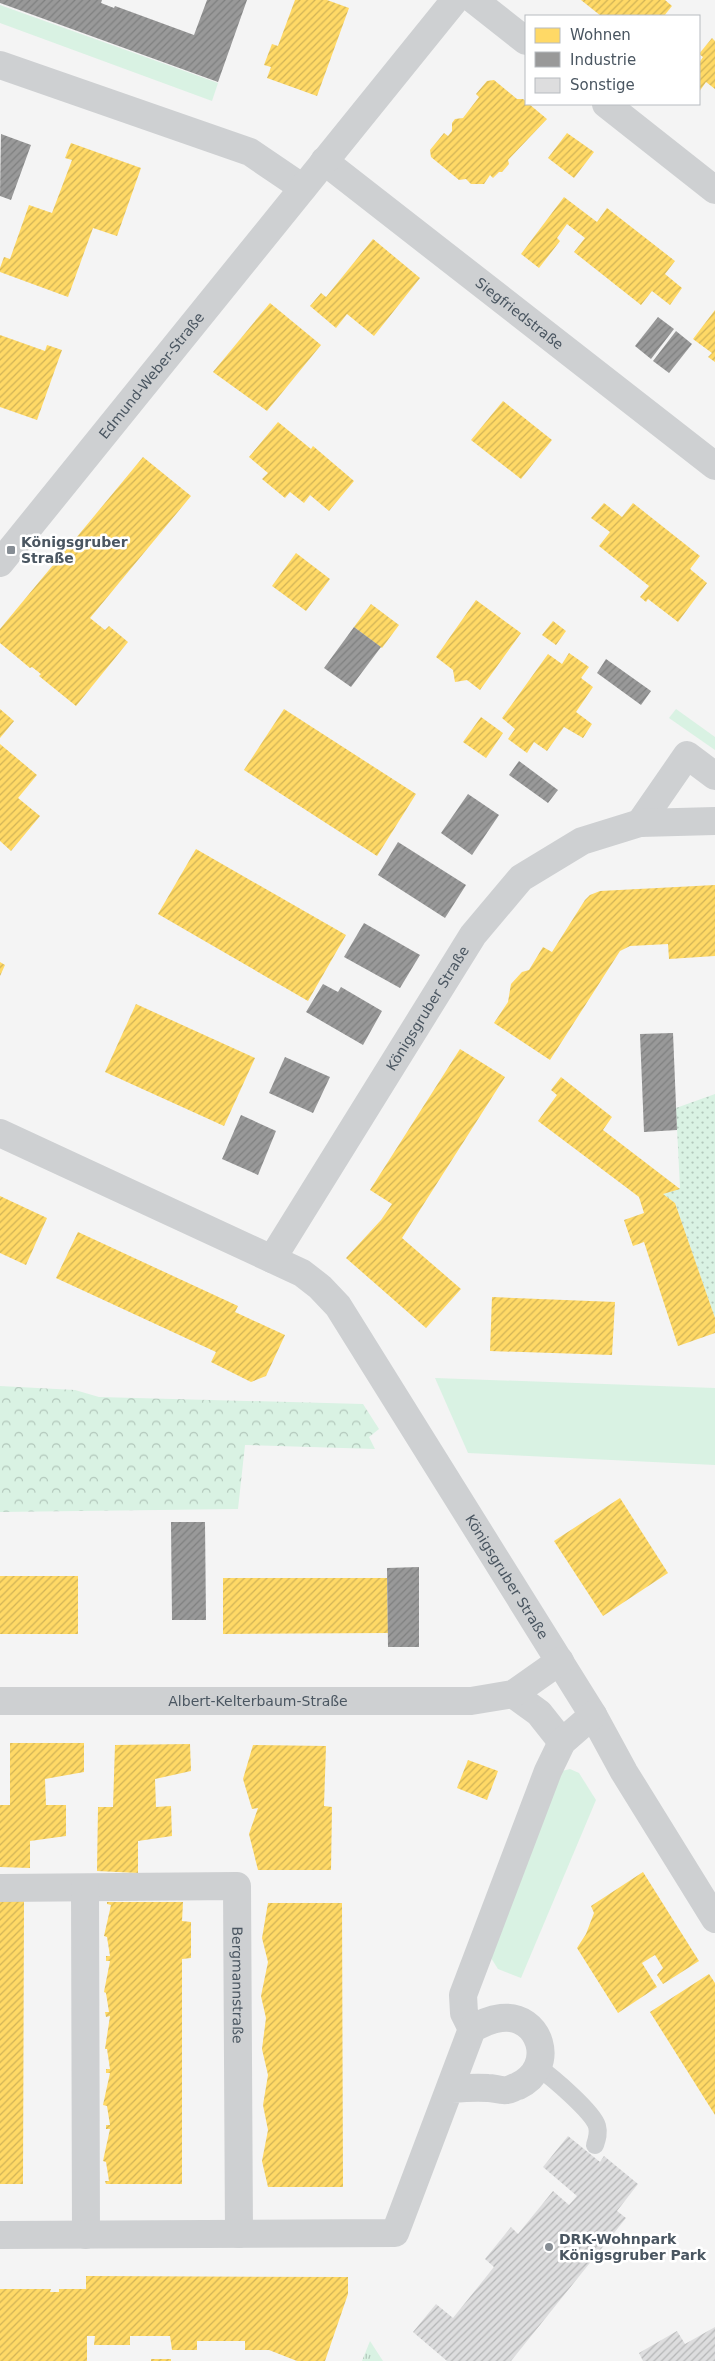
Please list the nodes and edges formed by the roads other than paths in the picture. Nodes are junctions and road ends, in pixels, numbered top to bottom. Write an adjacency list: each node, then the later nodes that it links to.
1 (455, 0): 6 (street, Edmund-Weber-Straße)
2 (474, 0): 3 (street)
3 (525, 40)
4 (0, 65): 7 (street)
5 (607, 105): 8 (street)
6 (324, 161): 7 (street, Edmund-Weber-Straße); 9 (street, Siegfriedstraße)
7 (303, 188): 10 (street, Edmund-Weber-Straße)
8 (715, 190)
9 (715, 466)
10 (0, 563)
11 (715, 776): 13 (street)
12 (715, 821): 13 (street, Königsgruber Straße)
13 (640, 823): 15 (street, Königsgruber Straße)
14 (0, 1133): 15 (street, Königsgruber Straße)
15 (272, 1258): 16 (street, Königsgruber Straße)
16 (560, 1662): 17 (street, Albert-Kelterbaum-Straße); 19 (street, Königsgruber Straße)
17 (513, 1694): 18 (street, Albert-Kelterbaum-Straße); 20 (street)
18 (0, 1701)
19 (593, 1715): 20 (street); 23 (street, Königsgruber Straße)
20 (562, 1742): 24 (street)
21 (0, 1888): 22 (street, Bergmannstraße)
22 (85, 1888): 28 (street, Bergmannstraße); 30 (street)
23 (715, 1919)
24 (472, 2029): 25 (street); 26 (street)
25 (539, 2068): 26 (street); 27 (lane)
26 (450, 2089): 28 (street)
27 (595, 2145)
28 (238, 2234): 30 (street)
29 (0, 2235): 30 (street)
30 (86, 2235)

